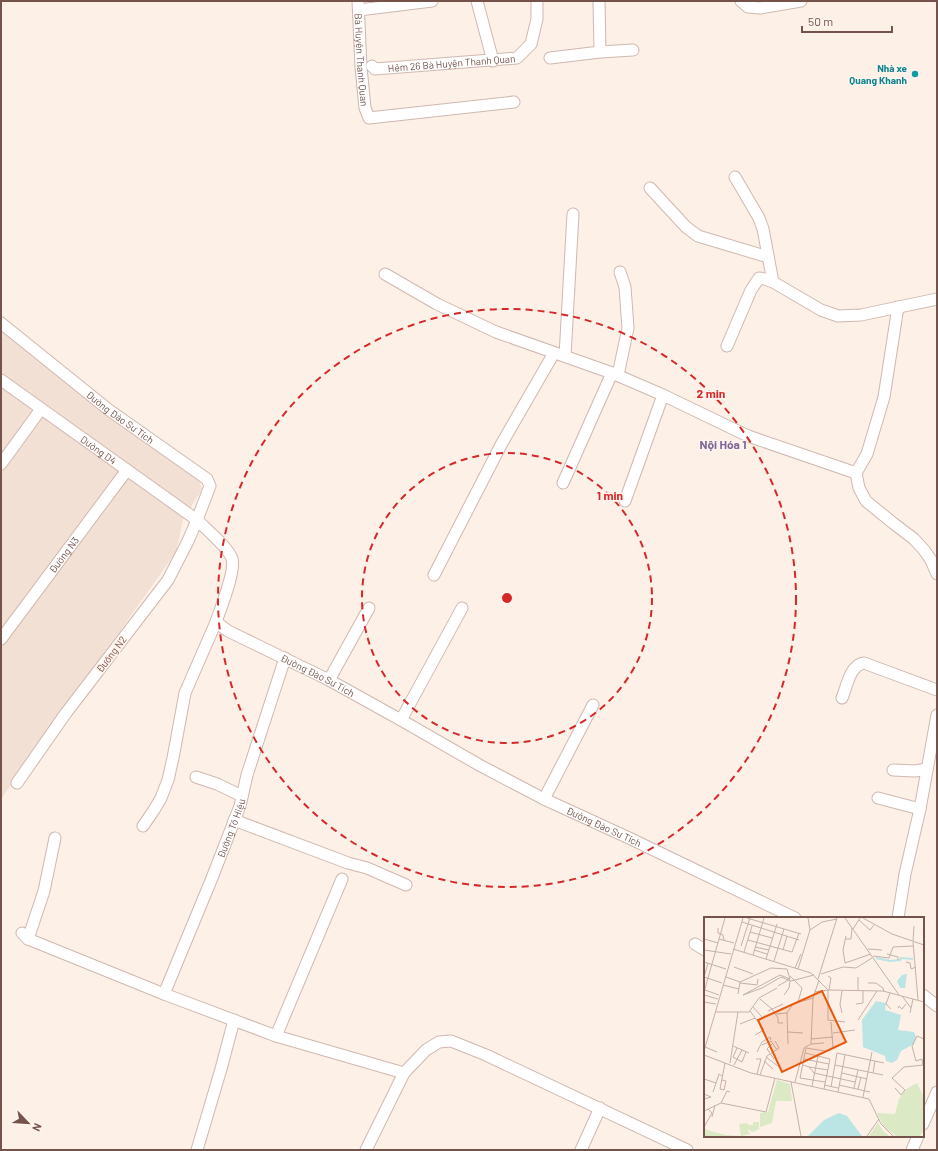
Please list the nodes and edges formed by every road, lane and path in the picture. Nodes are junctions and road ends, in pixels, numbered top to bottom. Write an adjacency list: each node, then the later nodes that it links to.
1 (432, 1): 7 (street)
2 (477, 1): 11 (street)
3 (536, 1): 11 (street, Hẻm 26 Bà Huyện Thanh Quan)
4 (599, 1): 9 (street)
5 (741, 1): 6 (street)
6 (801, 1)
7 (359, 6): 13 (street, Bà Huyện Thanh Quan)
8 (633, 50): 9 (street)
9 (600, 52): 10 (street)
10 (550, 58)
11 (493, 61): 12 (street, Hẻm 26 Bà Huyện Thanh Quan)
12 (372, 66)
13 (514, 102)
14 (735, 177): 17 (street)
15 (650, 188): 17 (street)
16 (573, 214): 25 (street)
17 (768, 257): 20 (street)
18 (620, 272): 26 (street)
19 (385, 274): 25 (street)
20 (773, 282): 22 (street); 24 (street)
21 (937, 299): 22 (street)
22 (898, 307): 32 (street)
23 (1, 323): 35 (street, Đường Đào Sư Tích)
24 (727, 346)
25 (559, 354): 26 (street); 38 (street)
26 (615, 374): 28 (street); 33 (street)
27 (1, 380): 29 (street, Dường D4)
28 (663, 394): 32 (street); 34 (street)
29 (41, 408): 30 (street); 31 (street, Dường D4)
30 (1, 464)
31 (127, 470): 35 (street, Dường D4); 42 (street, Đường N3)
32 (856, 473): 36 (street)
33 (563, 483)
34 (625, 501)
35 (196, 520): 41 (street); 53 (street, Đướng N2)
36 (934, 560): 37 (street)
37 (937, 574)
38 (434, 575)
39 (369, 608): 44 (street)
40 (462, 608): 49 (street)
41 (216, 622): 43 (street, Đường Đào Sư Tích); 59 (street)
42 (1, 639)
43 (285, 658): 44 (street, Đường Đào Sư Tích); 54 (street, Đường Tô Hiệu)
44 (329, 680): 49 (street, Đường Đào Sư Tích)
45 (937, 690): 46 (street)
46 (842, 698)
47 (592, 705): 56 (street)
48 (937, 717): 50 (street)
49 (402, 720): 56 (street, Đường Đào Sư Tích)
50 (927, 769): 51 (street); 57 (street)
51 (893, 770)
52 (196, 777): 54 (street)
53 (17, 783)
54 (242, 796): 58 (street, Đường Tô Hiệu)
55 (878, 798): 57 (street)
56 (544, 799): 63 (street, Đường Đào Sư Tích)
57 (920, 809): 64 (street)
58 (234, 820): 62 (street); 67 (street, Đường Tô Hiệu)
59 (142, 826)
60 (55, 838): 67 (street)
61 (342, 879): 71 (street)
62 (406, 885)
63 (793, 917)
64 (898, 917)
65 (695, 944): 66 (street)
66 (704, 949)
67 (164, 994): 70 (street)
68 (924, 996): 69 (street)
69 (937, 1006)
70 (234, 1020): 71 (street); 77 (street)
71 (276, 1036): 72 (street)
72 (404, 1073): 74 (street); 78 (street)
73 (937, 1092): 75 (street)
74 (600, 1108): 79 (street); 80 (street)
75 (924, 1122)
76 (918, 1137): 81 (street)
77 (197, 1150)
78 (366, 1150)
79 (581, 1150)
80 (687, 1150)
81 (912, 1150)

